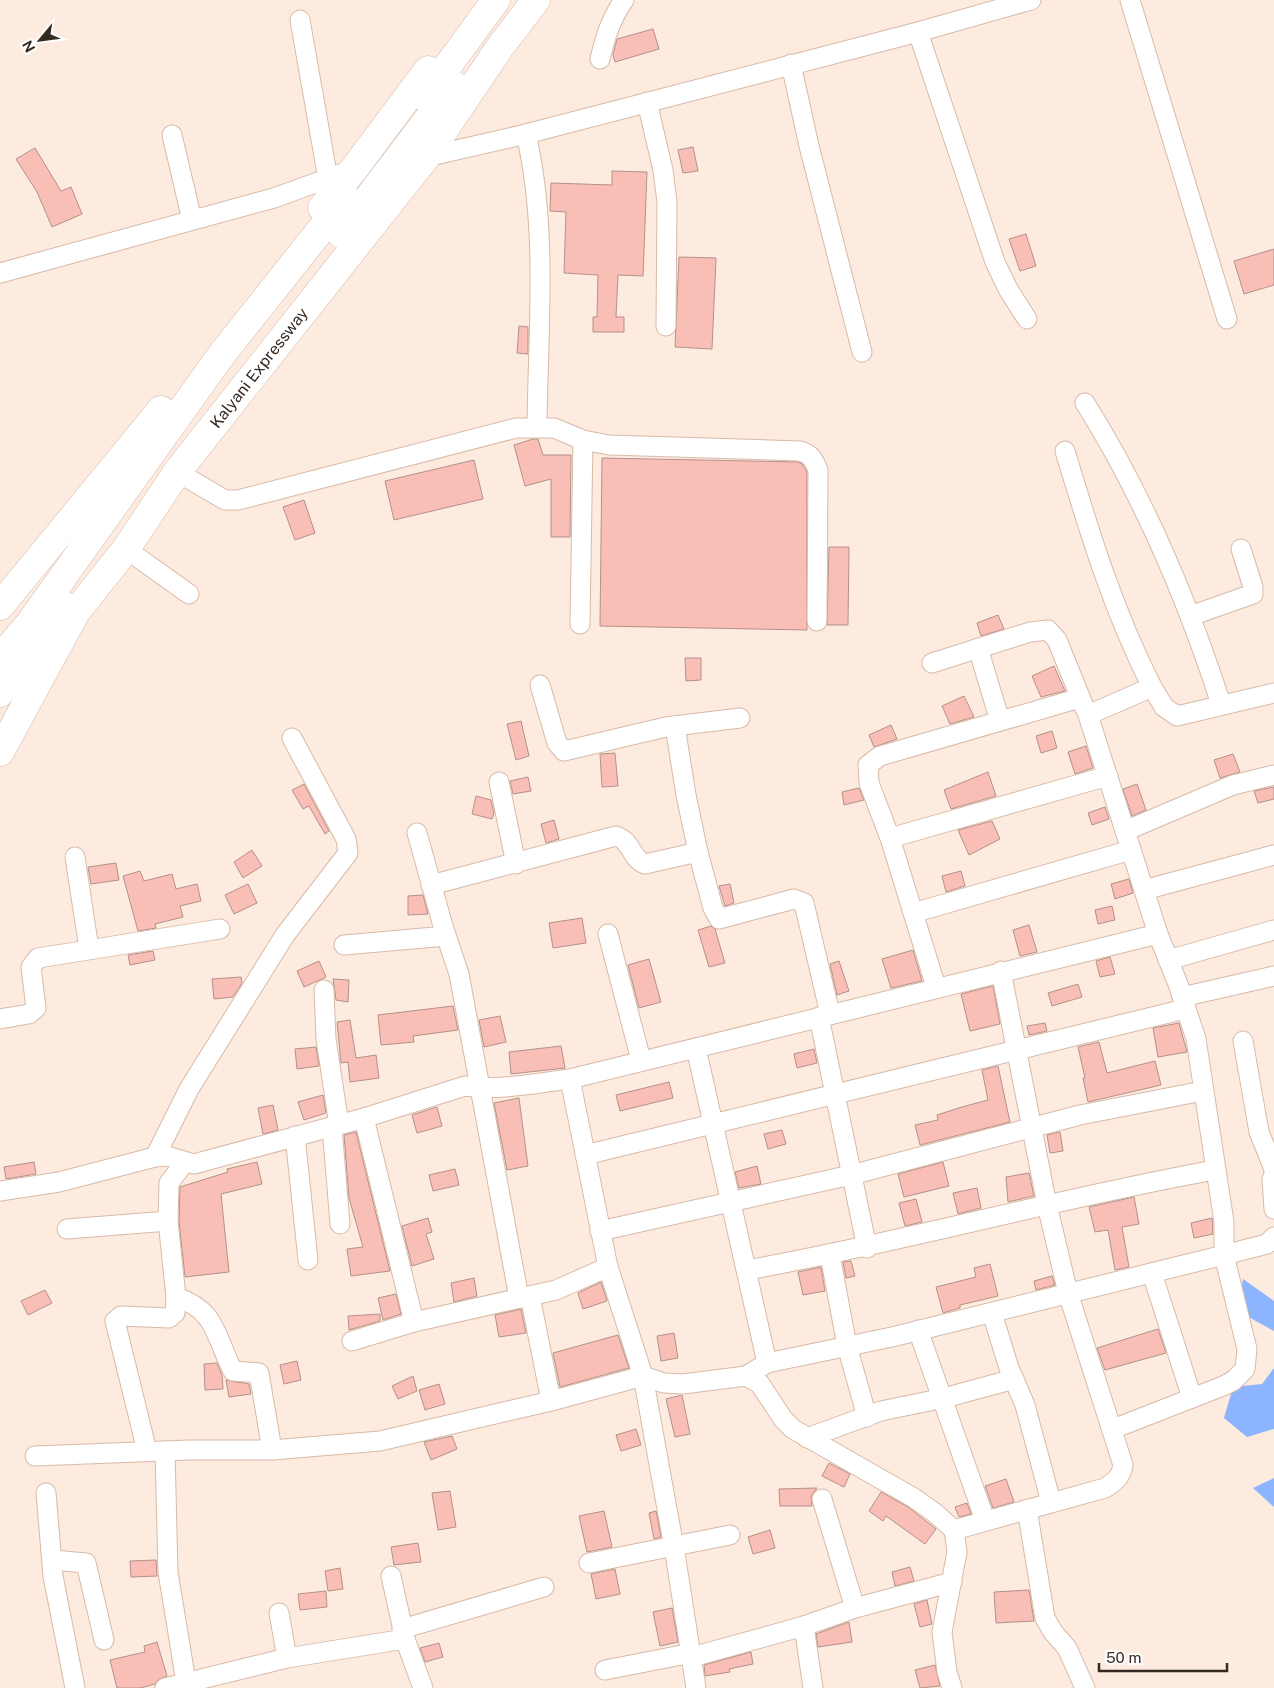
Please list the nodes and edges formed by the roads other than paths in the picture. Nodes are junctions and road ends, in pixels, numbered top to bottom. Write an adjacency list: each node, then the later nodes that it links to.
1 (480, 0): 17 (highway)
2 (496, 0): 38 (highway)
3 (518, 0): 42 (highway)
4 (536, 0): 16 (highway, Kalyani Expressway)
5 (624, 0): 11 (street)
6 (1031, 0): 8 (street)
7 (1130, 0): 21 (street)
8 (997, 5): 10 (street)
9 (300, 20): 18 (street)
10 (918, 32): 12 (street); 22 (street)
11 (600, 60)
12 (791, 64): 13 (street); 24 (street)
13 (647, 102): 14 (street); 23 (street)
14 (526, 134): 16 (street); 26 (street)
15 (172, 135): 19 (street)
16 (426, 157): 29 (highway, Kalyani Expressway)
17 (354, 169): 18 (street); 33 (highway)
18 (328, 180): 19 (street)
19 (192, 220): 20 (street)
20 (0, 273)
21 (1227, 319)
22 (1027, 320)
23 (666, 326)
24 (862, 352)
25 (1086, 403): 34 (street)
26 (537, 426): 27 (street); 29 (street)
27 (583, 440): 35 (street); 36 (street)
28 (1065, 451): 41 (street)
29 (177, 472): 30 (highway, Kalyani Expressway)
30 (126, 549): 32 (street); 51 (highway, Kalyani Expressway)
31 (1241, 549): 34 (street)
32 (189, 594)
33 (0, 606)
34 (1190, 616): 45 (street)
35 (817, 621)
36 (580, 624)
37 (978, 648): 39 (street); 44 (street); 48 (street)
38 (0, 658)
39 (932, 663)
40 (540, 685): 49 (street)
41 (1152, 688): 45 (street); 46 (street)
42 (0, 693)
43 (1274, 693): 45 (street)
44 (1080, 698): 46 (street); 48 (street)
45 (1221, 704)
46 (1088, 715): 53 (street)
47 (740, 718): 49 (street)
48 (1000, 720): 57 (street)
49 (675, 726): 59 (street)
50 (292, 738): 95 (street)
51 (1, 750)
52 (1274, 775): 55 (street)
53 (1108, 776): 55 (street); 57 (street)
54 (499, 782): 62 (street)
55 (1125, 832): 58 (street)
56 (417, 833): 63 (street)
57 (890, 838): 65 (street)
58 (1131, 850): 64 (street); 65 (street)
59 (698, 852): 62 (street); 79 (street)
60 (1274, 855): 64 (street)
61 (75, 857): 72 (street)
62 (516, 864): 63 (street)
63 (431, 884): 70 (street)
64 (1144, 890): 69 (street)
65 (913, 912): 76 (street)
66 (220, 929): 72 (street)
67 (1274, 930): 73 (street)
68 (608, 934): 84 (street)
69 (1158, 934): 73 (street); 74 (street)
70 (446, 936): 71 (street); 86 (street)
71 (344, 944)
72 (90, 949): 80 (street)
73 (1168, 960): 78 (street)
74 (1001, 971): 76 (street); 83 (street)
75 (1274, 976): 78 (street)
76 (936, 987): 79 (street)
77 (324, 990): 91 (street)
78 (1183, 1003): 83 (street); 87 (street)
79 (825, 1016): 82 (street); 88 (street)
80 (0, 1019)
81 (1243, 1041): 96 (street)
82 (696, 1048): 84 (street); 90 (street)
83 (1015, 1050): 88 (street); 92 (street)
84 (641, 1060): 85 (street)
85 (570, 1079): 86 (street); 94 (street)
86 (480, 1088): 89 (street); 118 (street)
87 (1203, 1091): 92 (street); 97 (street)
88 (837, 1094): 90 (street); 98 (street)
89 (364, 1118): 91 (street); 120 (street)
90 (714, 1124): 94 (street); 101 (street)
91 (336, 1126): 93 (street); 105 (street)
92 (1032, 1128): 98 (street); 102 (street)
93 (295, 1136): 95 (street); 112 (street)
94 (585, 1155): 107 (street)
95 (171, 1158): 100 (street); 104 (street)
96 (1274, 1168)
97 (1215, 1170): 102 (street); 111 (street)
98 (851, 1174): 101 (street); 109 (street)
99 (1274, 1174): 103 (street)
100 (0, 1191)
101 (732, 1202): 107 (street); 114 (street)
102 (1047, 1205): 109 (street); 116 (street)
103 (1274, 1208)
104 (168, 1221): 106 (street); 117 (street)
105 (340, 1224)
106 (67, 1229)
107 (600, 1231): 113 (street)
108 (1274, 1237): 111 (street)
109 (868, 1248): 110 (street)
110 (830, 1255): 114 (street); 123 (street)
111 (1224, 1255): 115 (street); 129 (street)
112 (308, 1260)
113 (608, 1267): 118 (street); 125 (street)
114 (747, 1270): 124 (street)
115 (1152, 1273): 116 (street); 129 (street)
116 (1068, 1293): 119 (street); 132 (street)
117 (176, 1297): 134 (street); 135 (street)
118 (524, 1297): 120 (street); 130 (street)
119 (992, 1313): 121 (street); 127 (street)
120 (414, 1322): 122 (street)
121 (918, 1330): 123 (street); 128 (street)
122 (352, 1341)
123 (847, 1346): 124 (street); 131 (street)
124 (767, 1363): 126 (street)
125 (643, 1376): 126 (street); 130 (street); 144 (street)
126 (746, 1376): 133 (street)
127 (1014, 1379): 128 (street); 139 (street)
128 (944, 1398): 131 (street); 141 (street)
129 (1192, 1398): 132 (street)
130 (551, 1400): 134 (street)
131 (867, 1417): 133 (street)
132 (1112, 1429): 139 (street)
133 (807, 1438): 142 (street)
134 (272, 1450): 135 (street)
135 (156, 1451): 136 (street); 158 (street)
136 (35, 1456)
137 (46, 1493): 145 (street)
138 (822, 1498): 150 (street)
139 (1051, 1502): 140 (street)
140 (1027, 1509): 141 (street); 165 (street)
141 (985, 1520): 142 (street)
142 (954, 1530): 148 (street)
143 (730, 1535): 144 (street)
144 (674, 1546): 146 (street); 155 (street)
145 (52, 1560): 154 (street); 159 (street)
146 (589, 1563)
147 (391, 1576): 153 (street)
148 (952, 1582): 150 (street); 164 (street)
149 (544, 1587): 153 (street)
150 (855, 1608): 152 (street)
151 (279, 1613): 156 (street)
152 (804, 1626): 155 (street); 163 (street)
153 (404, 1634): 156 (street); 161 (street)
154 (104, 1640)
155 (692, 1655): 157 (street); 162 (street)
156 (287, 1658): 158 (street)
157 (605, 1670)
158 (186, 1682): 160 (street)
159 (75, 1688)
160 (165, 1688)
161 (423, 1688)
162 (696, 1688)
163 (813, 1688)
164 (952, 1688)
165 (1085, 1688)

